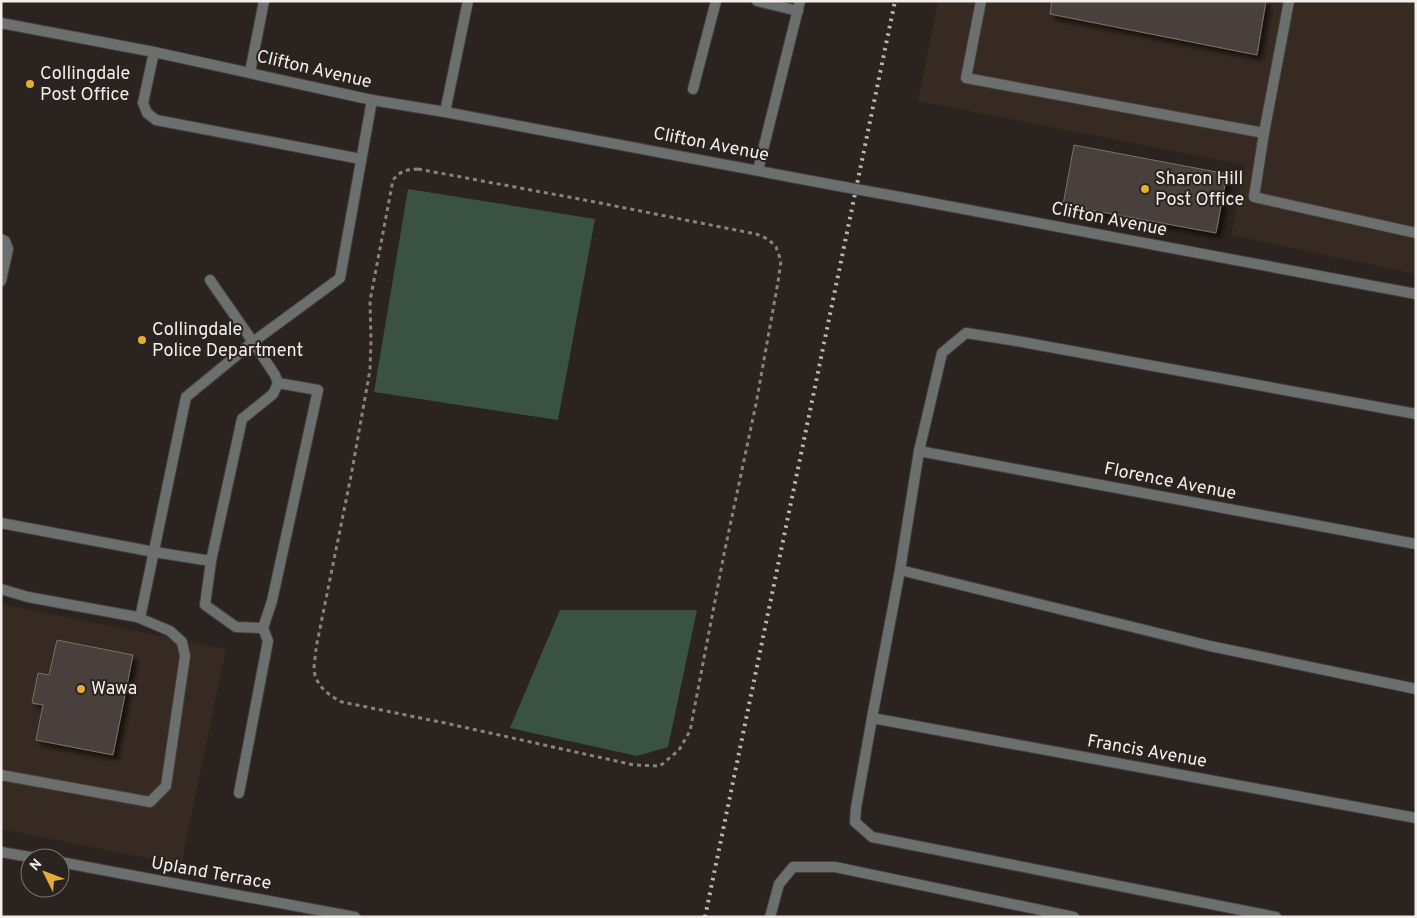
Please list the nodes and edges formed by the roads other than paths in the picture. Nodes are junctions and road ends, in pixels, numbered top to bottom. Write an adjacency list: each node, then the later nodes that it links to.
1 (264, 1): 10 (street)
2 (468, 1): 13 (street)
3 (716, 1): 11 (street)
4 (757, 1): 7 (street)
5 (981, 1): 14 (street)
6 (1289, 1): 14 (street)
7 (799, 6): 16 (street)
8 (1, 23): 9 (street, Clifton Avenue)
9 (154, 52): 10 (street, Clifton Avenue); 15 (street)
10 (250, 72): 12 (street, Clifton Avenue)
11 (693, 89)
12 (372, 100): 13 (street, Clifton Avenue); 15 (street)
13 (445, 112): 16 (street, Clifton Avenue)
14 (1264, 133): 17 (street)
15 (361, 159): 22 (street)
16 (758, 170): 21 (street, Clifton Avenue, bridge)
17 (1416, 233)
18 (1, 238): 20 (street)
19 (210, 280): 22 (street)
20 (1, 281)
21 (1416, 294)
22 (253, 342): 23 (street); 28 (street)
23 (278, 384): 29 (street); 33 (street)
24 (1416, 414): 25 (street)
25 (918, 451): 27 (street, Florence Avenue); 30 (street)
26 (1, 523): 28 (street)
27 (1416, 544)
28 (154, 552): 29 (street); 32 (street)
29 (211, 561): 33 (street)
30 (900, 570): 34 (street); 35 (street)
31 (2, 592): 32 (street)
32 (140, 618): 36 (street)
33 (263, 628): 37 (street)
34 (1416, 689)
35 (872, 718): 38 (street, Francis Avenue); 45 (street)
36 (1, 775)
37 (239, 793)
38 (1416, 818)
39 (1, 852): 40 (street)
40 (20, 855)
41 (70, 864): 42 (street, Upland Terrace)
42 (355, 917)
43 (770, 917): 44 (street)
44 (1074, 917)
45 (1276, 917)

